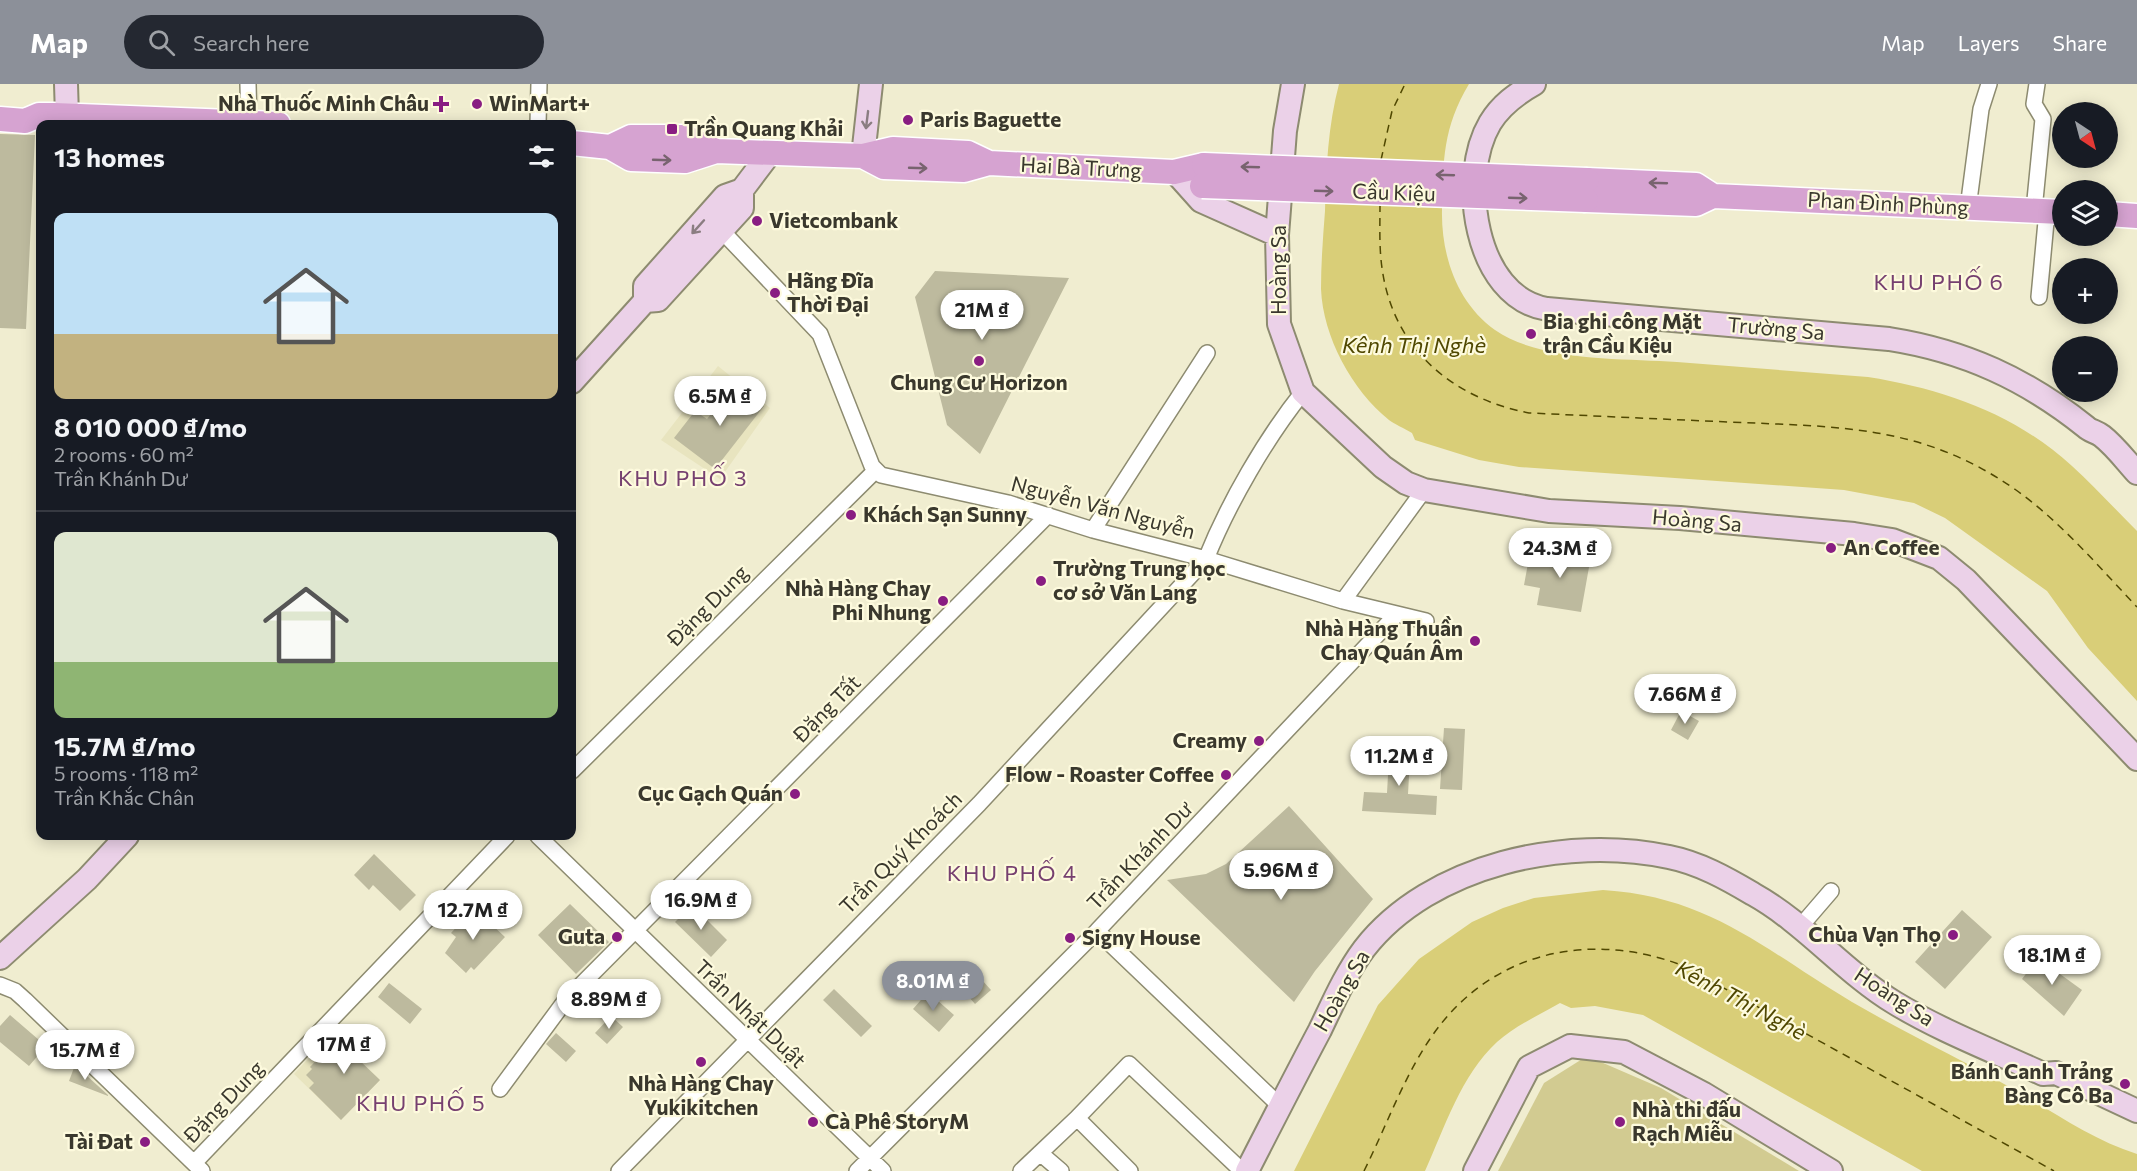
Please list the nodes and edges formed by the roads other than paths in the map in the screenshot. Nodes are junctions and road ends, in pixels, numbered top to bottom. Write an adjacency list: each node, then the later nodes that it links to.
1 (66, 84): 11 (street)
2 (248, 84): 14 (street)
3 (539, 84): 15 (street)
4 (871, 84): 18 (street, one-way to 18)
5 (1293, 84): 28 (street, Hoàng Sa)
6 (1534, 84): 35 (street, Trường Sa)
7 (1989, 84): 23 (street)
8 (2037, 84): 24 (street)
9 (0, 106): 10 (main road)
10 (39, 115): 11 (main road); 12 (main road)
11 (67, 116): 13 (main road)
12 (0, 120)
13 (130, 120)
14 (249, 120)
15 (537, 120)
16 (576, 143): 17 (main road, Hai Bà Trưng)
17 (770, 153): 18 (main road, Hai Bà Trưng); 21 (street)
18 (862, 156): 19 (main road, Hai Bà Trưng)
19 (1175, 173): 20 (main road, Hai Bà Trưng); 28 (street)
20 (1203, 176): 22 (main road, Cầu Kiệu, bridge)
21 (742, 190): 27 (street); 30 (street, one-way to 30)
22 (1587, 190): 23 (main road, Phan Đình Phùng)
23 (1968, 208): 24 (main road, Phan Đình Phùng)
24 (2048, 211): 29 (street)
25 (2118, 215): 26 (main road)
26 (2137, 216)
27 (721, 230): 30 (street); 34 (street)
28 (1277, 235): 33 (street, Hoàng Sa)
29 (2039, 297)
30 (645, 301): 32 (street)
31 (1207, 353): 38 (street)
32 (576, 378)
33 (1303, 392): 36 (street, Hoàng Sa); 39 (street, Trần Quý Khoách)
34 (875, 471): 37 (street, Nguyễn Văn Nguyễn); 44 (street, Đặng Dung)
35 (2137, 472)
36 (1424, 490): 40 (street); 43 (street, Hoàng Sa)
37 (1048, 515): 38 (street, Nguyễn Văn Nguyễn); 50 (street, Ðặng Tất)
38 (1093, 530): 39 (street, Nguyễn Văn Nguyễn)
39 (1206, 559): 40 (street, Nguyễn Văn Nguyễn); 54 (street, Trần Quý Khoách)
40 (1343, 602): 41 (street, Nguyễn Văn Nguyễn)
41 (1396, 615): 42 (street, Nguyễn Văn Nguyễn); 51 (street, Trần Khánh Dư)
42 (1426, 621)
43 (2137, 759)
44 (576, 767)
45 (123, 840): 52 (street)
46 (503, 840): 63 (street, Đặng Dung)
47 (542, 840): 50 (street, Trần Nhật Duật)
48 (1831, 891): 49 (street)
49 (1800, 927): 56 (street, Hoàng Sa); 57 (street, Hoàng Sa)
50 (636, 931): 54 (street, Trần Nhật Duật); 55 (street, Ðặng Tất)
51 (1097, 931): 57 (street); 62 (street, Trần Khánh Dư)
52 (0, 958)
53 (0, 985): 63 (street)
54 (746, 1040): 62 (street, Trần Nhật Duật); 64 (street, Trần Quý Khoách)
55 (500, 1089)
56 (2089, 1097): 58 (street, Hoàng Sa); 60 (street, Hoàng Sa)
57 (1280, 1106): 71 (street, Hoàng Sa)
58 (2137, 1111)
59 (1077, 1118): 61 (street); 69 (street); 70 (street)
60 (2137, 1126)
61 (1040, 1153): 67 (street); 68 (street)
62 (869, 1159): 65 (street, Trần Khánh Dư); 66 (street, Trần Nhật Duật)
63 (198, 1167)
64 (619, 1171)
65 (857, 1171)
66 (883, 1171)
67 (1021, 1171)
68 (1061, 1171)
69 (1130, 1171)
70 (1242, 1171)
71 (1247, 1171)
72 (1475, 1171): 73 (street)
73 (1832, 1171)

